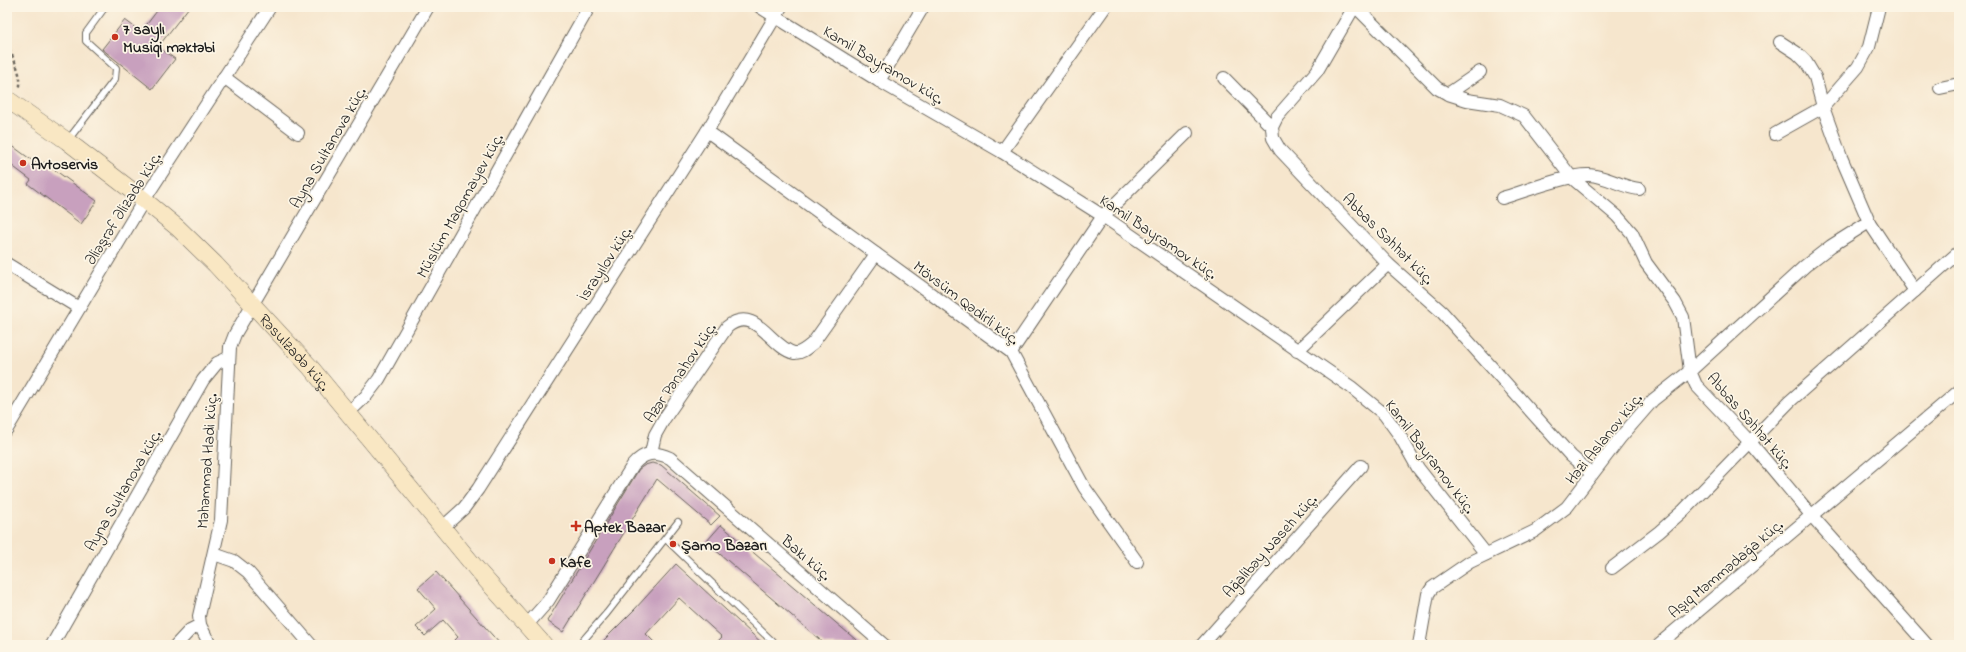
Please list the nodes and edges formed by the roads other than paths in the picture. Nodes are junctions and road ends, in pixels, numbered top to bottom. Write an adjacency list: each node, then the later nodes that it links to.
1 (105, 7): 26 (lane)
2 (428, 7): 39 (street, Ayna Sultanova küç.)
3 (589, 7): 46 (street, Müslüm Maqomayev küç.)
4 (760, 7): 10 (street, Kamil Bayramov küç.)
5 (923, 7): 15 (street)
6 (1105, 7): 27 (street)
7 (1355, 7): 18 (street, Abbas Səhhət küç.); 21 (street, Abbas Səhhət küç.)
8 (1880, 7): 20 (street)
9 (268, 8): 13 (street, Əliəşrəf Əlizadə küç.)
10 (778, 12): 15 (street, Kamil Bayramov küç.); 22 (street, İsrayılov küç.)
11 (1780, 42): 20 (street)
12 (1480, 72): 18 (street)
13 (224, 77): 23 (street); 31 (street, Əliəşrəf Əlizadə küç.)
14 (1224, 78): 21 (street)
15 (878, 81): 27 (street, Kamil Bayramov küç.)
16 (1959, 84): 17 (street)
17 (1940, 88)
18 (1448, 94): 28 (street, Abbas Səhhət küç.)
19 (9, 100): 26 (street, Rəsulzadə küç.)
20 (1823, 107): 25 (street); 33 (street)
21 (1272, 127): 37 (street, Abbas Səhhət küç.)
22 (707, 131): 35 (street, Mövsüm Qədirli küç.); 54 (street, İsrayılov küç.)
23 (298, 133)
24 (1187, 133): 32 (street)
25 (1776, 134)
26 (67, 141): 31 (street, Rəsulzadə küç.)
27 (1002, 152): 32 (street, Kamil Bayramov küç.)
28 (1572, 178): 29 (street); 30 (street); 44 (street, Abbas Səhhət küç.)
29 (1639, 189)
30 (1502, 198)
31 (144, 200): 39 (street, Rəsulzadə küç.); 40 (street, Əliəşrəf Əlizadə küç.)
32 (1103, 216): 41 (street, Kamil Bayramov küç.); 42 (street)
33 (1868, 222): 38 (street); 44 (street, Həzi Aslanov küç.)
34 (1959, 252): 38 (street)
35 (876, 254): 42 (street, Mövsüm Qədirli küç.); 49 (street, Azər Pənahov küç.)
36 (7, 264): 40 (street)
37 (1388, 264): 41 (street); 51 (street, Abbas Səhhət küç.)
38 (1915, 291): 48 (street)
39 (254, 304): 43 (street, Məhəmməd Hadi küç.); 46 (street, Rəsulzadə küç.)
40 (79, 308): 47 (street, Əliəşrəf Əlizadə küç.)
41 (1297, 351): 57 (street, Kamil Bayramov küç.)
42 (1011, 352): 58 (street, Mövsüm Qədirli küç.)
43 (228, 358): 56 (street, Məhəmməd Hadi küç.); 62 (street, Ayna Sultanova küç.)
44 (1690, 371): 48 (street, Abbas Səhhət küç.); 51 (street, Həzi Aslanov küç.)
45 (1959, 392): 52 (street, Aşıq Məmmədağa küç.)
46 (348, 412): 54 (street, Rəsulzadə küç.)
47 (7, 429)
48 (1750, 442): 52 (street, Abbas Səhhət küç.); 59 (street)
49 (651, 453): 61 (street); 69 (street, Bakı küç.)
50 (1361, 466): 70 (street, Ağalibəy Naseh küç.)
51 (1592, 474): 57 (street, Həzi Aslanov küç.)
52 (1812, 516): 72 (street, Aşıq Məmmədağa küç.); 73 (street, Abbas Səhhət küç.)
53 (678, 522): 55 (lane)
54 (442, 528): 61 (street, Rəsulzadə küç.)
55 (666, 539): 67 (lane); 68 (lane)
56 (214, 554): 60 (street, Məhəmməd Hadi küç.); 65 (street)
57 (1486, 554): 71 (street, Həzi Aslanov küç.)
58 (1137, 562)
59 (1612, 568)
60 (200, 625): 63 (street); 64 (street, Məhəmməd Hadi küç.)
61 (526, 626): 66 (street, Rəsulzadə küç.)
62 (52, 645)
63 (176, 645)
64 (210, 645)
65 (311, 645)
66 (544, 645)
67 (578, 645)
68 (776, 645)
69 (884, 645)
70 (1202, 645)
71 (1419, 645)
72 (1658, 645)
73 (1927, 645)

